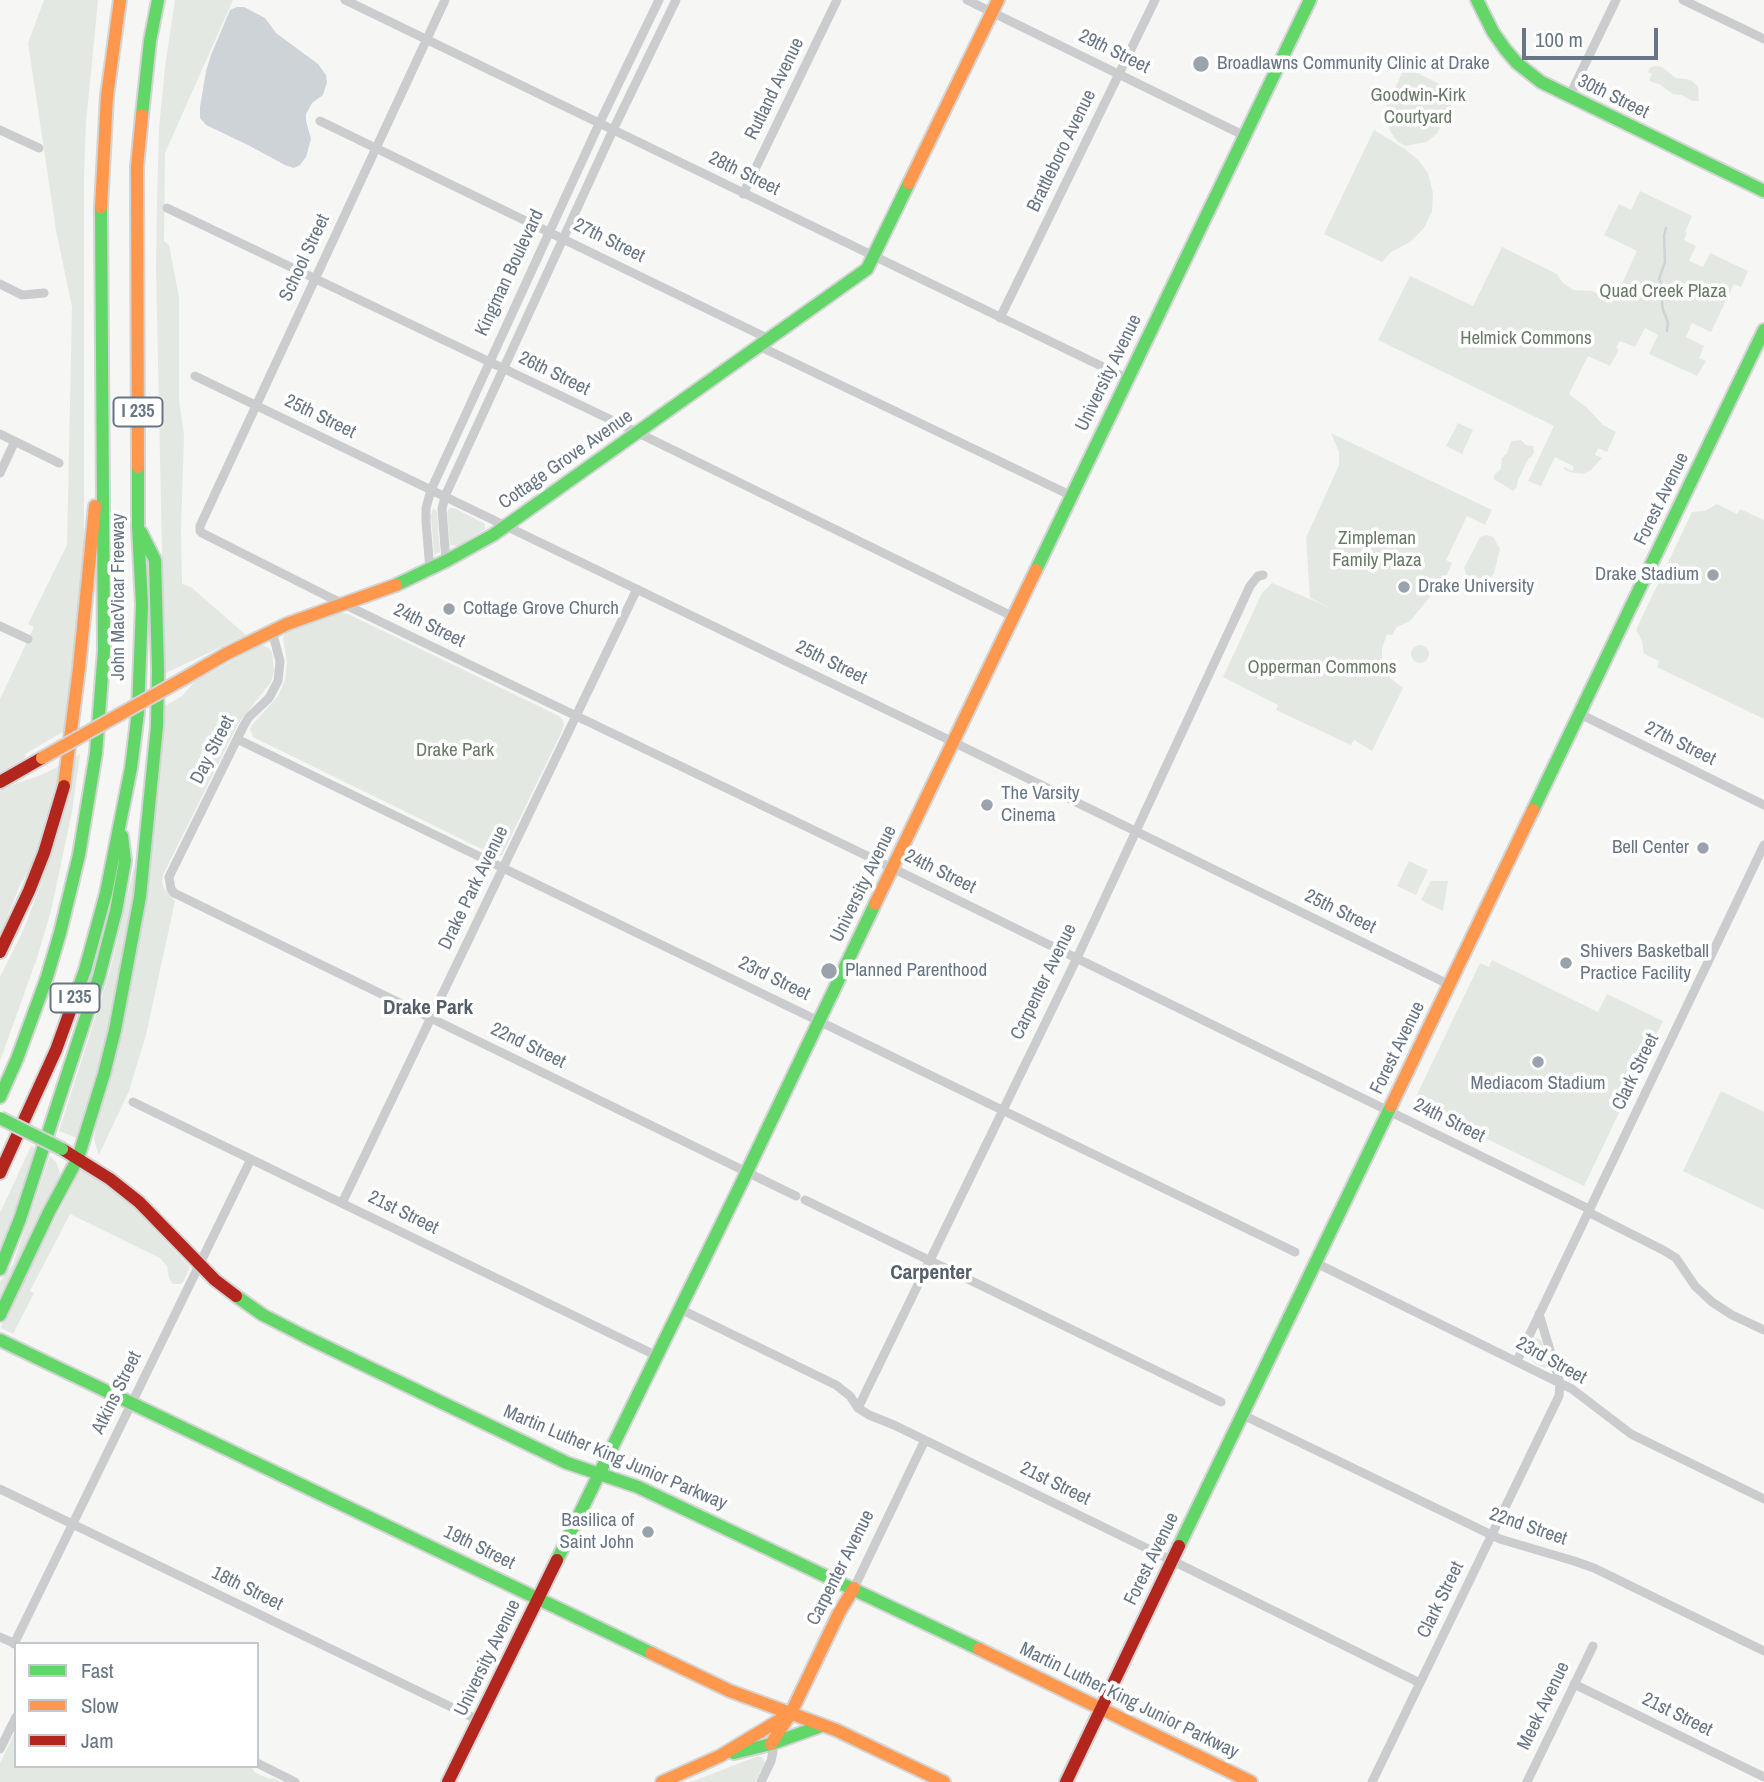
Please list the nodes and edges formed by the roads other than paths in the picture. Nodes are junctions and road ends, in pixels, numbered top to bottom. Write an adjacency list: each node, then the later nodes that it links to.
1 (120, 0): 46 (main road, John MacVicar Freeway / I 235)
2 (158, 0): 56 (main road, John MacVicar Freeway / I 235)
3 (345, 0): 15 (street, 28th Street)
4 (445, 0): 15 (street, School Street)
5 (659, 0): 20 (street, Kingman Boulevard)
6 (676, 0): 22 (street, Kingman Boulevard)
7 (837, 0): 27 (street, Rutland Avenue)
8 (967, 0): 14 (street, 29th Street)
9 (1155, 0): 17 (street, Brattleboro Avenue)
10 (1310, 0): 23 (main road, University Avenue)
11 (1478, 0): 18 (main road, 30th Street)
12 (1616, 0): 18 (street)
13 (1683, 0): 16 (street)
14 (995, 6): 17 (street, 29th Street); 33 (main road, Cottage Grove Avenue)
15 (426, 39): 20 (street, 28th Street); 25 (street, School Street)
16 (1764, 39)
17 (1119, 74): 23 (street, 29th Street); 37 (street, Brattleboro Avenue)
18 (1569, 97): 26 (main road, 30th Street)
19 (320, 121): 25 (street, 27th Street)
20 (599, 124): 22 (street, 28th Street); 31 (street, Kingman Boulevard)
21 (0, 130): 24 (street)
22 (612, 130): 27 (street, 28th Street); 32 (street, Kingman Boulevard)
23 (1245, 136): 44 (main road, University Avenue)
24 (39, 148)
25 (375, 148): 31 (street, 27th Street); 34 (street, School Street)
26 (1764, 191)
27 (743, 194): 33 (street, 28th Street)
28 (167, 208): 29 (street, 26th Street)
29 (192, 220): 30 (street); 34 (street, 26th Street)
30 (187, 231)
31 (549, 232): 32 (street, 27th Street); 41 (street, Kingman Boulevard)
32 (563, 239): 39 (street, 27th Street); 42 (street, Kingman Boulevard)
33 (873, 256): 37 (street, 28th Street); 39 (main road, Cottage Grove Avenue)
34 (315, 279): 41 (street, 26th Street); 45 (street, School Street)
35 (0, 284): 36 (street)
36 (44, 293)
37 (1000, 318): 44 (street, 28th Street)
38 (1764, 330): 40 (main road, Forest Avenue)
39 (764, 342): 47 (main road, Cottage Grove Avenue); 54 (street, 27th Street)
40 (1760, 350): 67 (main road, Forest Avenue)
41 (489, 362): 42 (street, 26th Street); 52 (street, Kingman Boulevard)
42 (503, 369): 47 (street, 26th Street); 53 (street, Kingman Boulevard)
43 (195, 376): 45 (street, 25th Street)
44 (1128, 379): 54 (main road, University Avenue)
45 (256, 406): 52 (street, 25th Street); 57 (street, School Street)
46 (104, 416): 79 (main road); 84 (main road, John MacVicar Freeway / I 235)
47 (637, 433): 55 (main road, Cottage Grove Avenue); 63 (street, 26th Street)
48 (0, 434): 49 (street)
49 (15, 441): 50 (street); 51 (street)
50 (59, 463)
51 (0, 473)
52 (431, 490): 53 (street, 25th Street); 59 (street, Kingman Boulevard)
53 (445, 496): 55 (street, 25th Street); 58 (street, Kingman Boulevard)
54 (1072, 496): 63 (main road, University Avenue)
55 (506, 526): 58 (main road, Cottage Grove Avenue); 61 (street, 25th Street)
56 (138, 527): 73 (main road, John MacVicar Freeway / I 235); 89 (main road)
57 (200, 531): 62 (street, 24th Street)
58 (446, 561): 59 (main road, Cottage Grove Avenue)
59 (430, 570): 62 (main road, Cottage Grove Avenue)
60 (1263, 575): 74 (street, Carpenter Avenue)
61 (637, 589): 68 (street, Drake Park Avenue); 70 (street, 25th Street)
62 (344, 604): 65 (main road, Cottage Grove Avenue); 68 (street, 24th Street)
63 (1014, 617): 70 (main road, University Avenue)
64 (0, 626): 66 (street)
65 (272, 631): 69 (street, Day Street); 71 (main road, Cottage Grove Avenue, bridge)
66 (28, 639)
67 (1580, 714): 72 (street, 27th Street); 81 (main road, Forest Avenue)
68 (576, 715): 76 (street, Drake Park Avenue); 77 (street, 24th Street)
69 (237, 739): 76 (street, 23rd Street); 78 (street, Day Street)
70 (954, 742): 74 (street, 25th Street); 77 (main road, University Avenue)
71 (0, 782)
72 (1764, 805)
73 (121, 823): 91 (main road, John MacVicar Freeway / I 235); 99 (main road)
74 (1136, 831): 80 (street, Carpenter Avenue); 81 (street, 25th Street)
75 (1764, 845): 94 (street, Clark Street)
76 (503, 867): 82 (street, Drake Park Avenue); 83 (street, 23rd Street)
77 (893, 868): 80 (street, 24th Street); 83 (main road, University Avenue)
78 (171, 889): 82 (street, 22nd Street)
79 (0, 952)
80 (1077, 958): 86 (street, Carpenter Avenue); 87 (street, 24th Street)
81 (1450, 985): 87 (main road, Forest Avenue)
82 (430, 1018): 92 (street, 22nd Street); 93 (street, Drake Park Avenue)
83 (820, 1021): 86 (street, 23rd Street); 92 (main road, University Avenue)
84 (0, 1097)
85 (134, 1102): 90 (street, 21st Street)
86 (1003, 1110): 95 (street, 23rd Street); 96 (street, Carpenter Avenue)
87 (1389, 1111): 94 (street, 24th Street); 97 (main road, Forest Avenue)
88 (0, 1118): 89 (main road, Martin Luther King Junior Parkway, bridge)
89 (78, 1158): 98 (main road, Martin Luther King Junior Parkway); 102 (main road)
90 (251, 1159): 93 (street, 21st Street); 98 (street, Atkins Street)
91 (1, 1171)
92 (747, 1171): 96 (street, 22nd Street); 100 (main road, University Avenue)
93 (342, 1203): 105 (street, 21st Street)
94 (1589, 1210): 101 (street, Clark Street); 103 (street, 24th Street)
95 (1295, 1252)
96 (930, 1260): 108 (street, 22nd Street); 110 (street, Carpenter Avenue)
97 (1316, 1263): 106 (street, 23rd Street); 111 (main road, Forest Avenue)
98 (200, 1265): 109 (street, Atkins Street); 113 (main road, Martin Luther King Junior Parkway)
99 (0, 1269)
100 (680, 1309): 105 (main road, University Avenue); 110 (street, 21st Street)
101 (1539, 1314): 106 (street, Clark Street); 107 (street)
102 (0, 1315)
103 (1764, 1330)
104 (0, 1340): 109 (main road, 19th Street)
105 (657, 1356): 113 (main road, University Avenue)
106 (1517, 1361): 107 (street, 23rd Street)
107 (1560, 1383): 115 (street, 23rd Street); 117 (street, Clark Street)
108 (1222, 1402)
109 (132, 1403): 116 (street, Atkins Street); 120 (main road, 19th Street)
110 (858, 1408): 112 (street, 21st Street)
111 (1243, 1415): 117 (street, 22nd Street); 118 (main road, Forest Avenue)
112 (925, 1440): 118 (street, 21st Street); 119 (street, Carpenter Avenue)
113 (598, 1473): 119 (main road, Martin Luther King Junior Parkway); 120 (main road, University Avenue)
114 (0, 1489): 116 (street, 18th Street)
115 (1764, 1499)
116 (72, 1525): 121 (street, Atkins Street); 128 (street, 18th Street)
117 (1492, 1535): 123 (street, 22nd Street); 124 (street, Clark Street)
118 (1173, 1561): 124 (street, 21st Street); 126 (main road, Forest Avenue)
119 (854, 1588): 126 (main road, Martin Luther King Junior Parkway); 127 (main road, Carpenter Avenue)
120 (539, 1598): 127 (main road, 19th Street); 128 (main road, University Avenue)
121 (16, 1642)
122 (1593, 1646): 125 (street, Meek Avenue)
123 (1764, 1651)
124 (1420, 1683): 143 (street, Clark Street)
125 (1574, 1685): 135 (street, 21st Street); 144 (street, Meek Avenue)
126 (1102, 1708): 141 (main road, Forest Avenue); 142 (main road, Martin Luther King Junior Parkway)
127 (791, 1713): 130 (main road, 19th Street); 131 (main road, Carpenter Avenue); 133 (main road)
128 (478, 1720): 137 (main road, University Avenue)
129 (14, 1721): 132 (street)
130 (821, 1726): 131 (main road); 140 (main road, 19th Street)
131 (771, 1744): 133 (main road); 139 (street)
132 (0, 1749)
133 (720, 1756): 138 (main road)
134 (259, 1764): 136 (street)
135 (1764, 1777)
136 (295, 1782)
137 (448, 1782)
138 (662, 1782)
139 (761, 1782)
140 (944, 1782)
141 (1066, 1782)
142 (1251, 1782)
143 (1372, 1782)
144 (1528, 1782)

